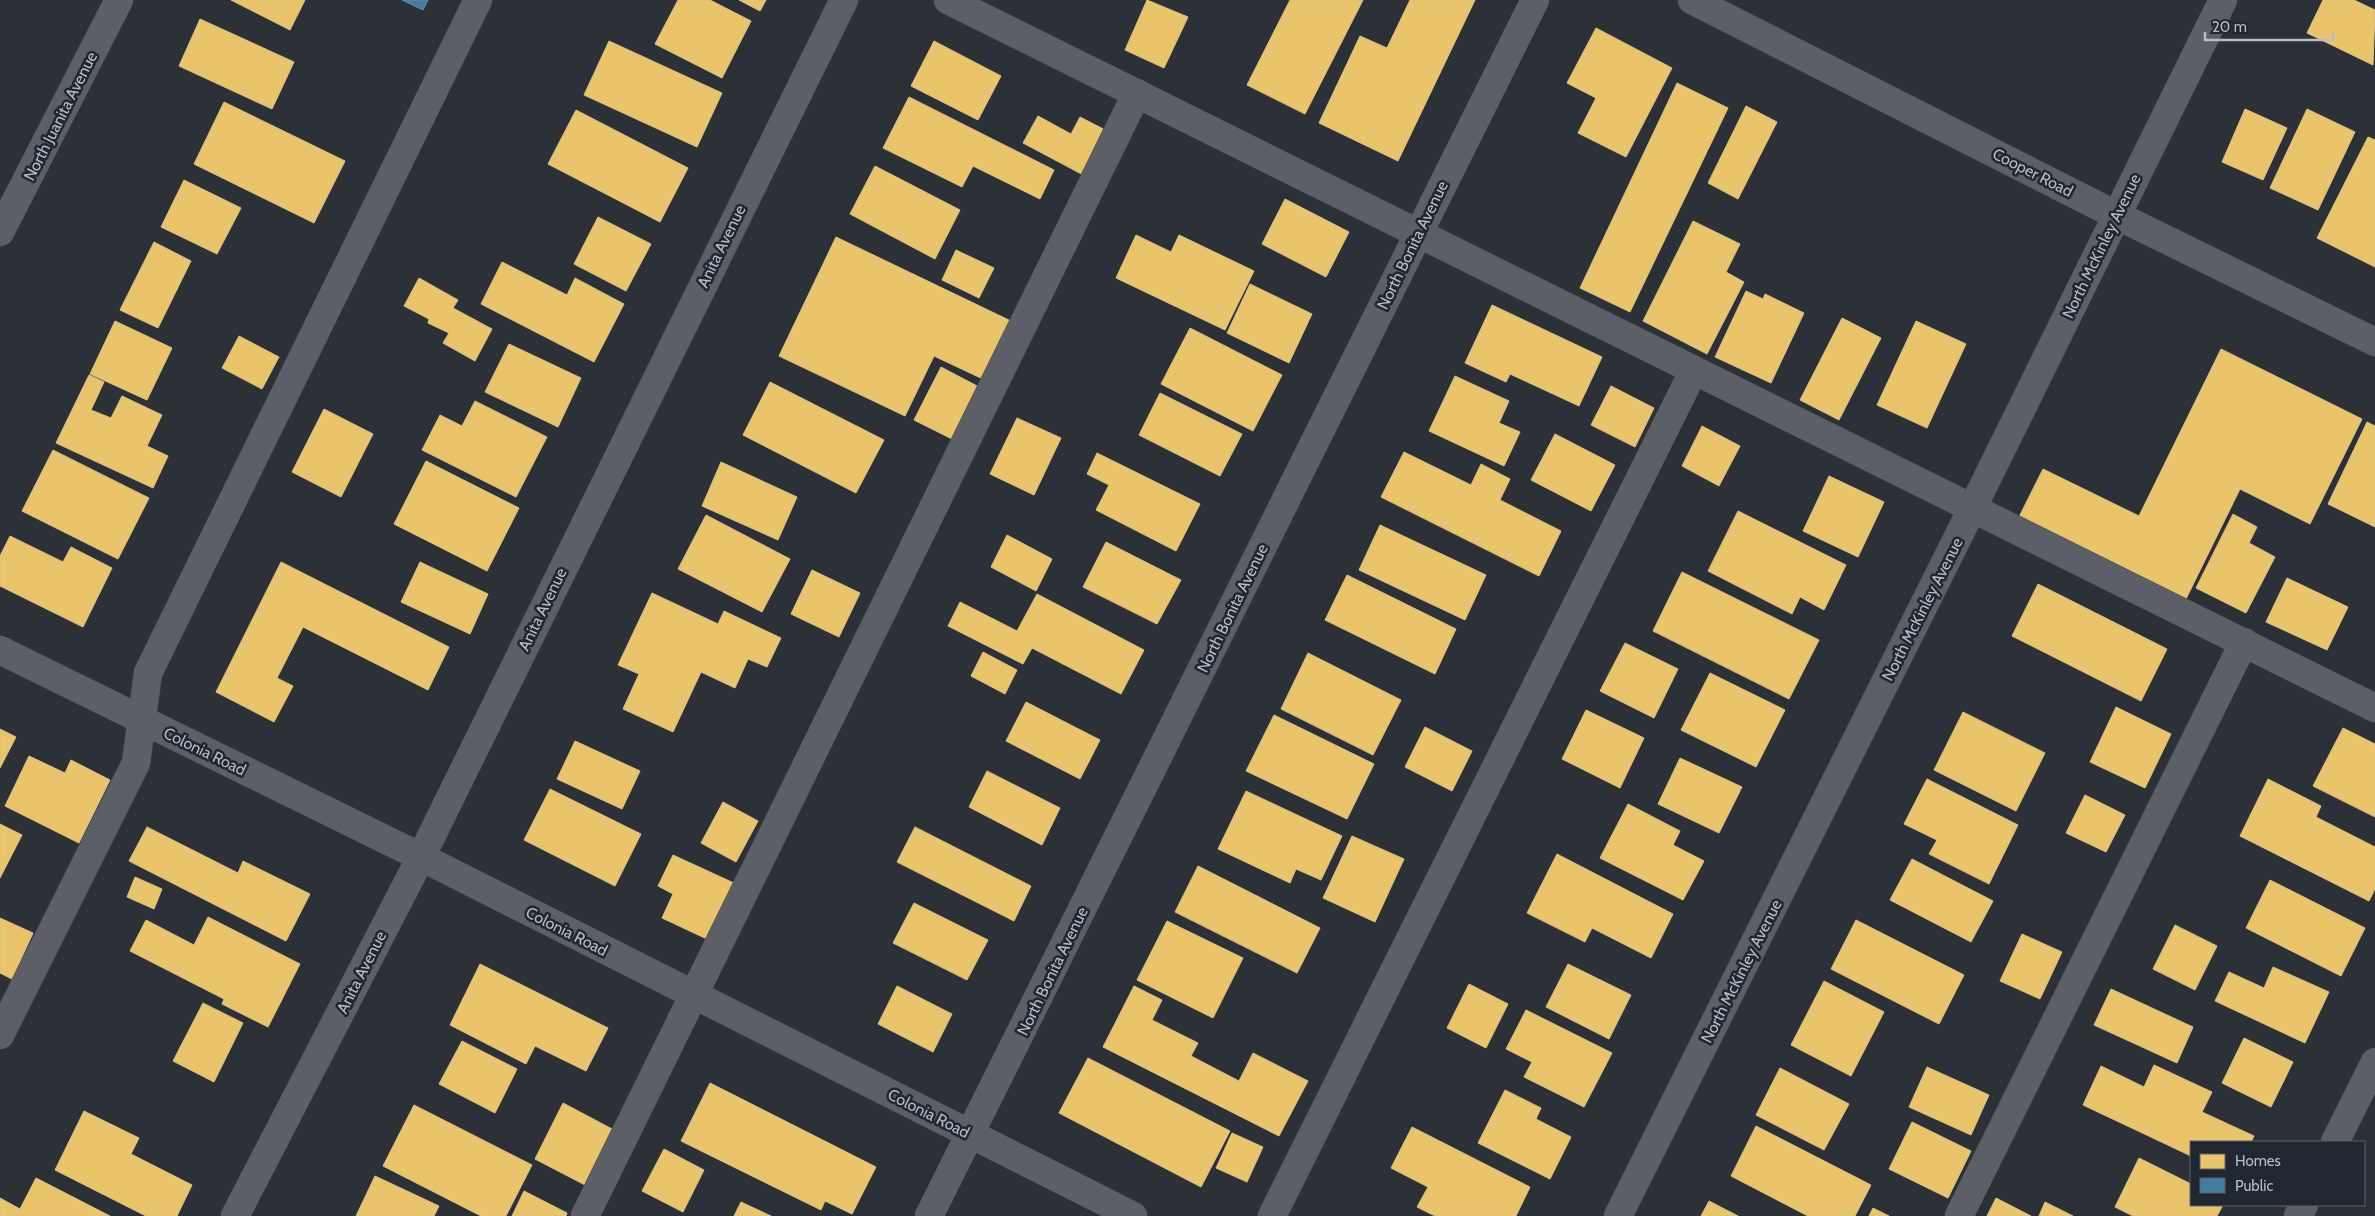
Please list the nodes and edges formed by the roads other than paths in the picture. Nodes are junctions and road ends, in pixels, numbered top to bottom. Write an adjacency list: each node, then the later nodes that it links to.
1 (119, 0): 9 (street, North Juanita Avenue)
2 (478, 0): 19 (street)
3 (844, 0): 20 (street, Anita Avenue)
4 (948, 0): 8 (street)
5 (1535, 0): 12 (street, North Bonita Avenue)
6 (1692, 0): 10 (street, Cooper Road)
7 (2223, 0): 10 (street, North McKinley Avenue)
8 (1137, 94): 12 (street); 21 (street)
9 (8, 196): 11 (street, North Juanita Avenue)
10 (2116, 215): 13 (street, Cooper Road); 15 (street, North McKinley Avenue)
11 (0, 232)
12 (1418, 232): 14 (street); 24 (street, North Bonita Avenue)
13 (2375, 342)
14 (1693, 372): 15 (street); 30 (street)
15 (1973, 507): 16 (street); 31 (street, North McKinley Avenue)
16 (2244, 642): 18 (street); 32 (street)
17 (0, 650): 19 (street, Colonia Road)
18 (2375, 708)
19 (141, 720): 20 (street, Colonia Road); 22 (street)
20 (421, 857): 21 (street, Colonia Road); 26 (street, Anita Avenue)
21 (695, 996): 24 (street, Colonia Road); 27 (street)
22 (0, 1035)
23 (2375, 1062): 25 (street)
24 (972, 1134): 28 (street, North Bonita Avenue); 29 (street, Colonia Road)
25 (2336, 1141)
26 (235, 1216)
27 (585, 1216)
28 (929, 1216)
29 (1133, 1216)
30 (1272, 1216)
31 (1618, 1216)
32 (1959, 1216)

